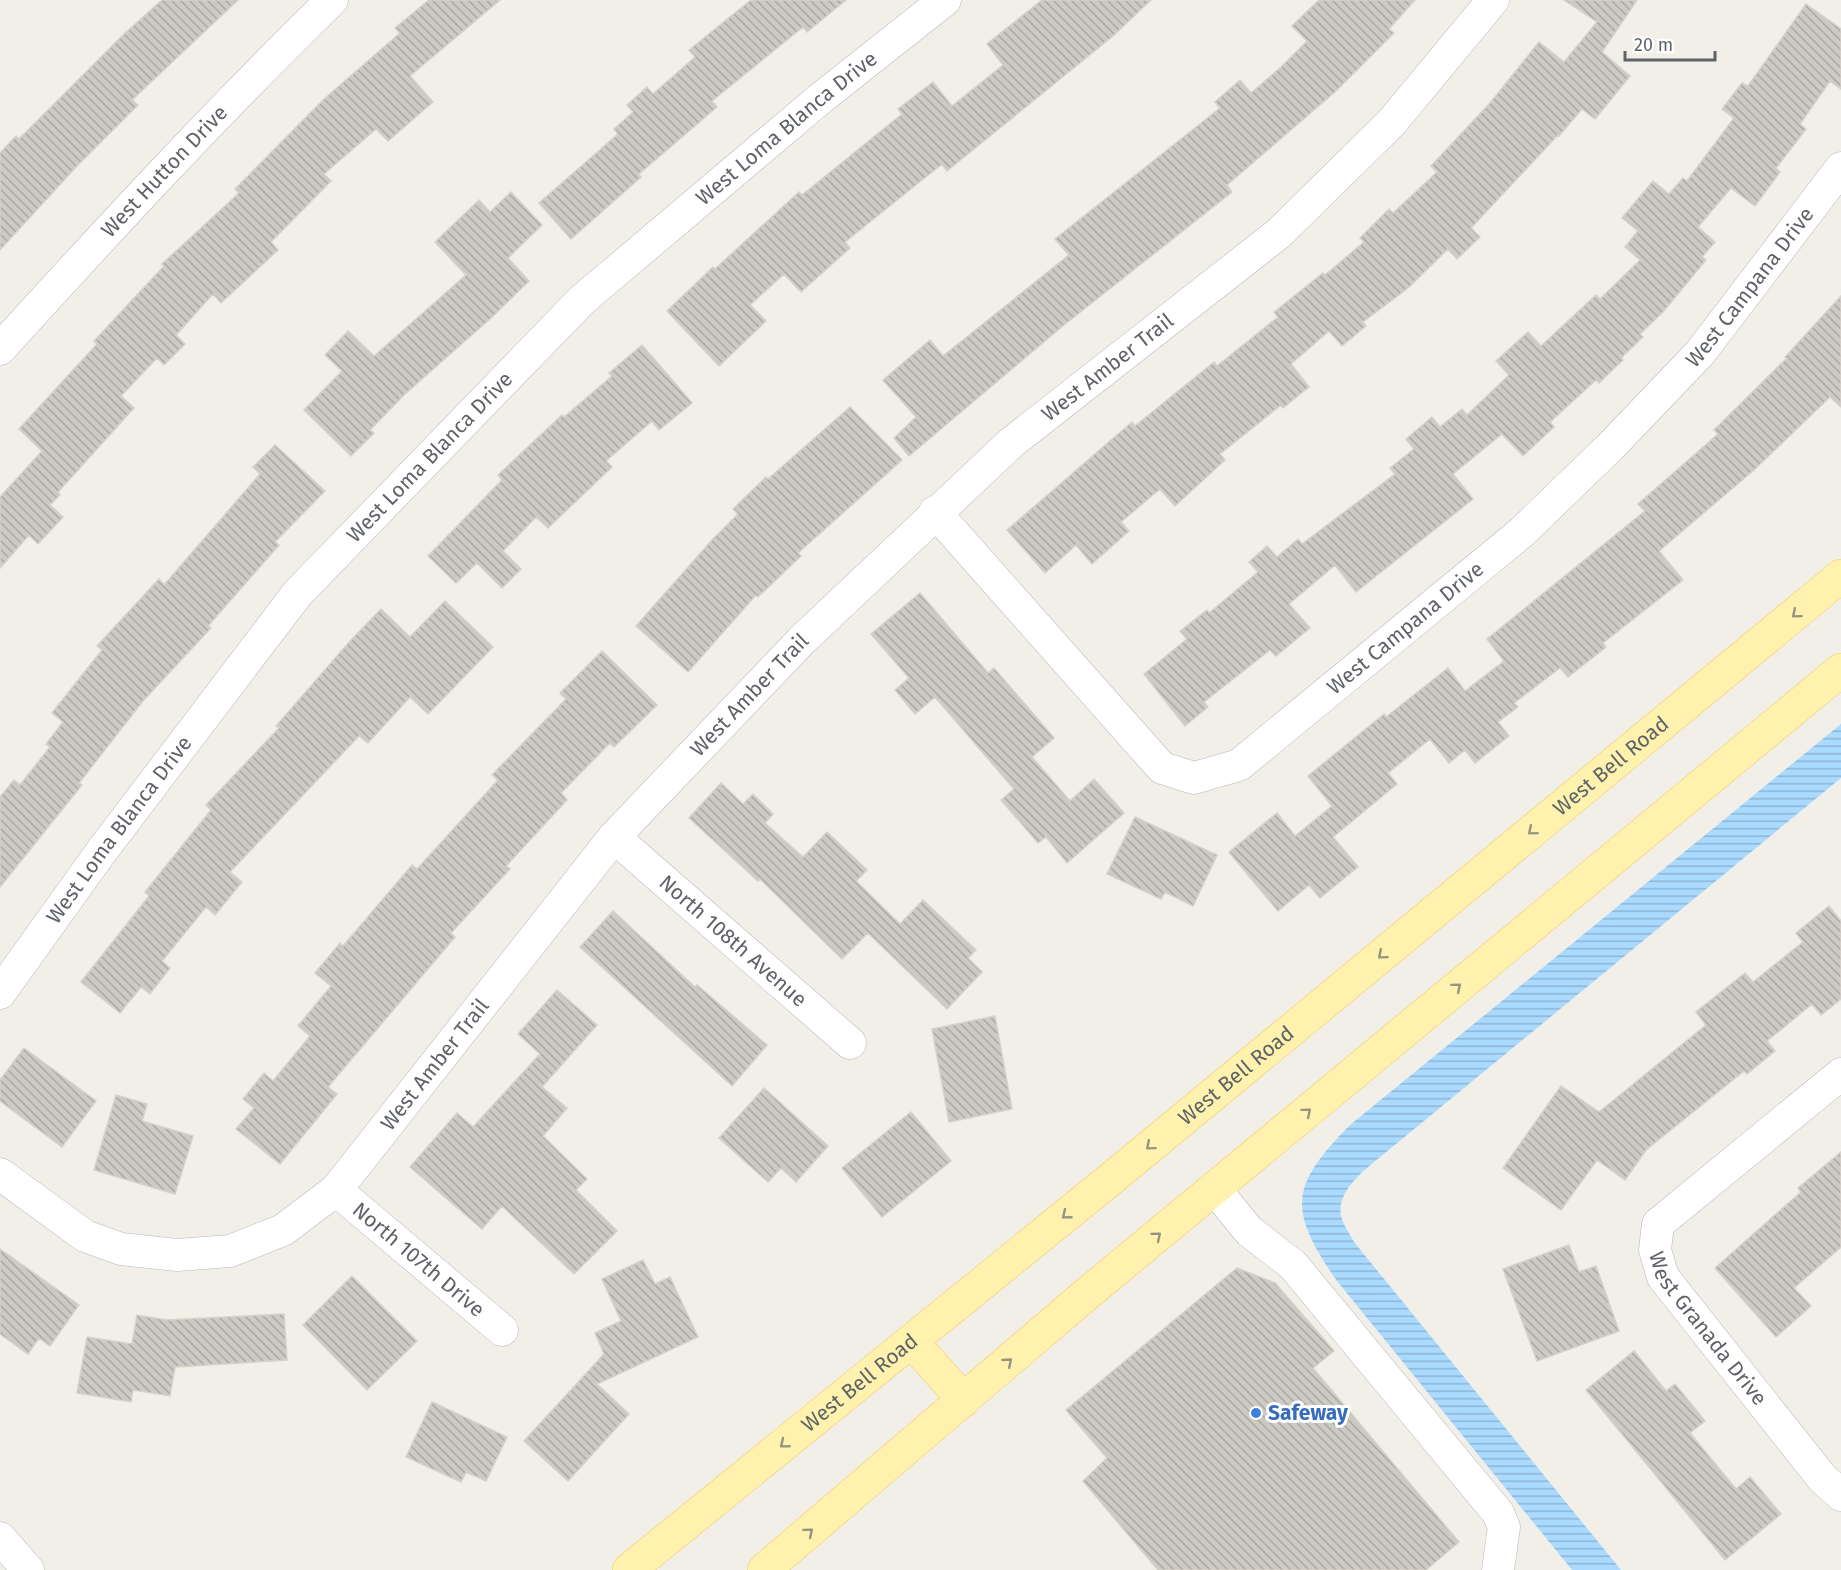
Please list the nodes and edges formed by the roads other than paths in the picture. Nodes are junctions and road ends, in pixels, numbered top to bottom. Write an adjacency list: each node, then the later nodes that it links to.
1 (332, 0): 5 (street, West Hutton Drive)
2 (945, 0): 10 (street, West Loma Blanca Drive)
3 (1493, 0): 6 (street, West Amber Trail)
4 (1841, 168): 6 (street, West Campana Drive)
5 (0, 350)
6 (935, 512): 9 (street, West Amber Trail)
7 (1841, 576): 17 (main road, West Bell Road, one-way to 17)
8 (1841, 670): 14 (main road, one-way to 8)
9 (614, 837): 11 (street, North 108th Avenue); 15 (street, West Amber Trail)
10 (0, 993)
11 (850, 1043)
12 (1841, 1074): 19 (street, West Granada Drive)
13 (0, 1174): 15 (street, West Amber Trail)
14 (1214, 1188): 18 (main road, one-way to 14); 24 (street)
15 (336, 1190): 16 (street, North 107th Drive)
16 (502, 1330)
17 (912, 1342): 18 (main road); 22 (main road, West Bell Road, one-way to 22)
18 (964, 1400): 23 (main road, one-way to 18)
19 (1841, 1495)
20 (0, 1538): 21 (street)
21 (28, 1570)
22 (629, 1570)
23 (764, 1570)
24 (1498, 1570)

